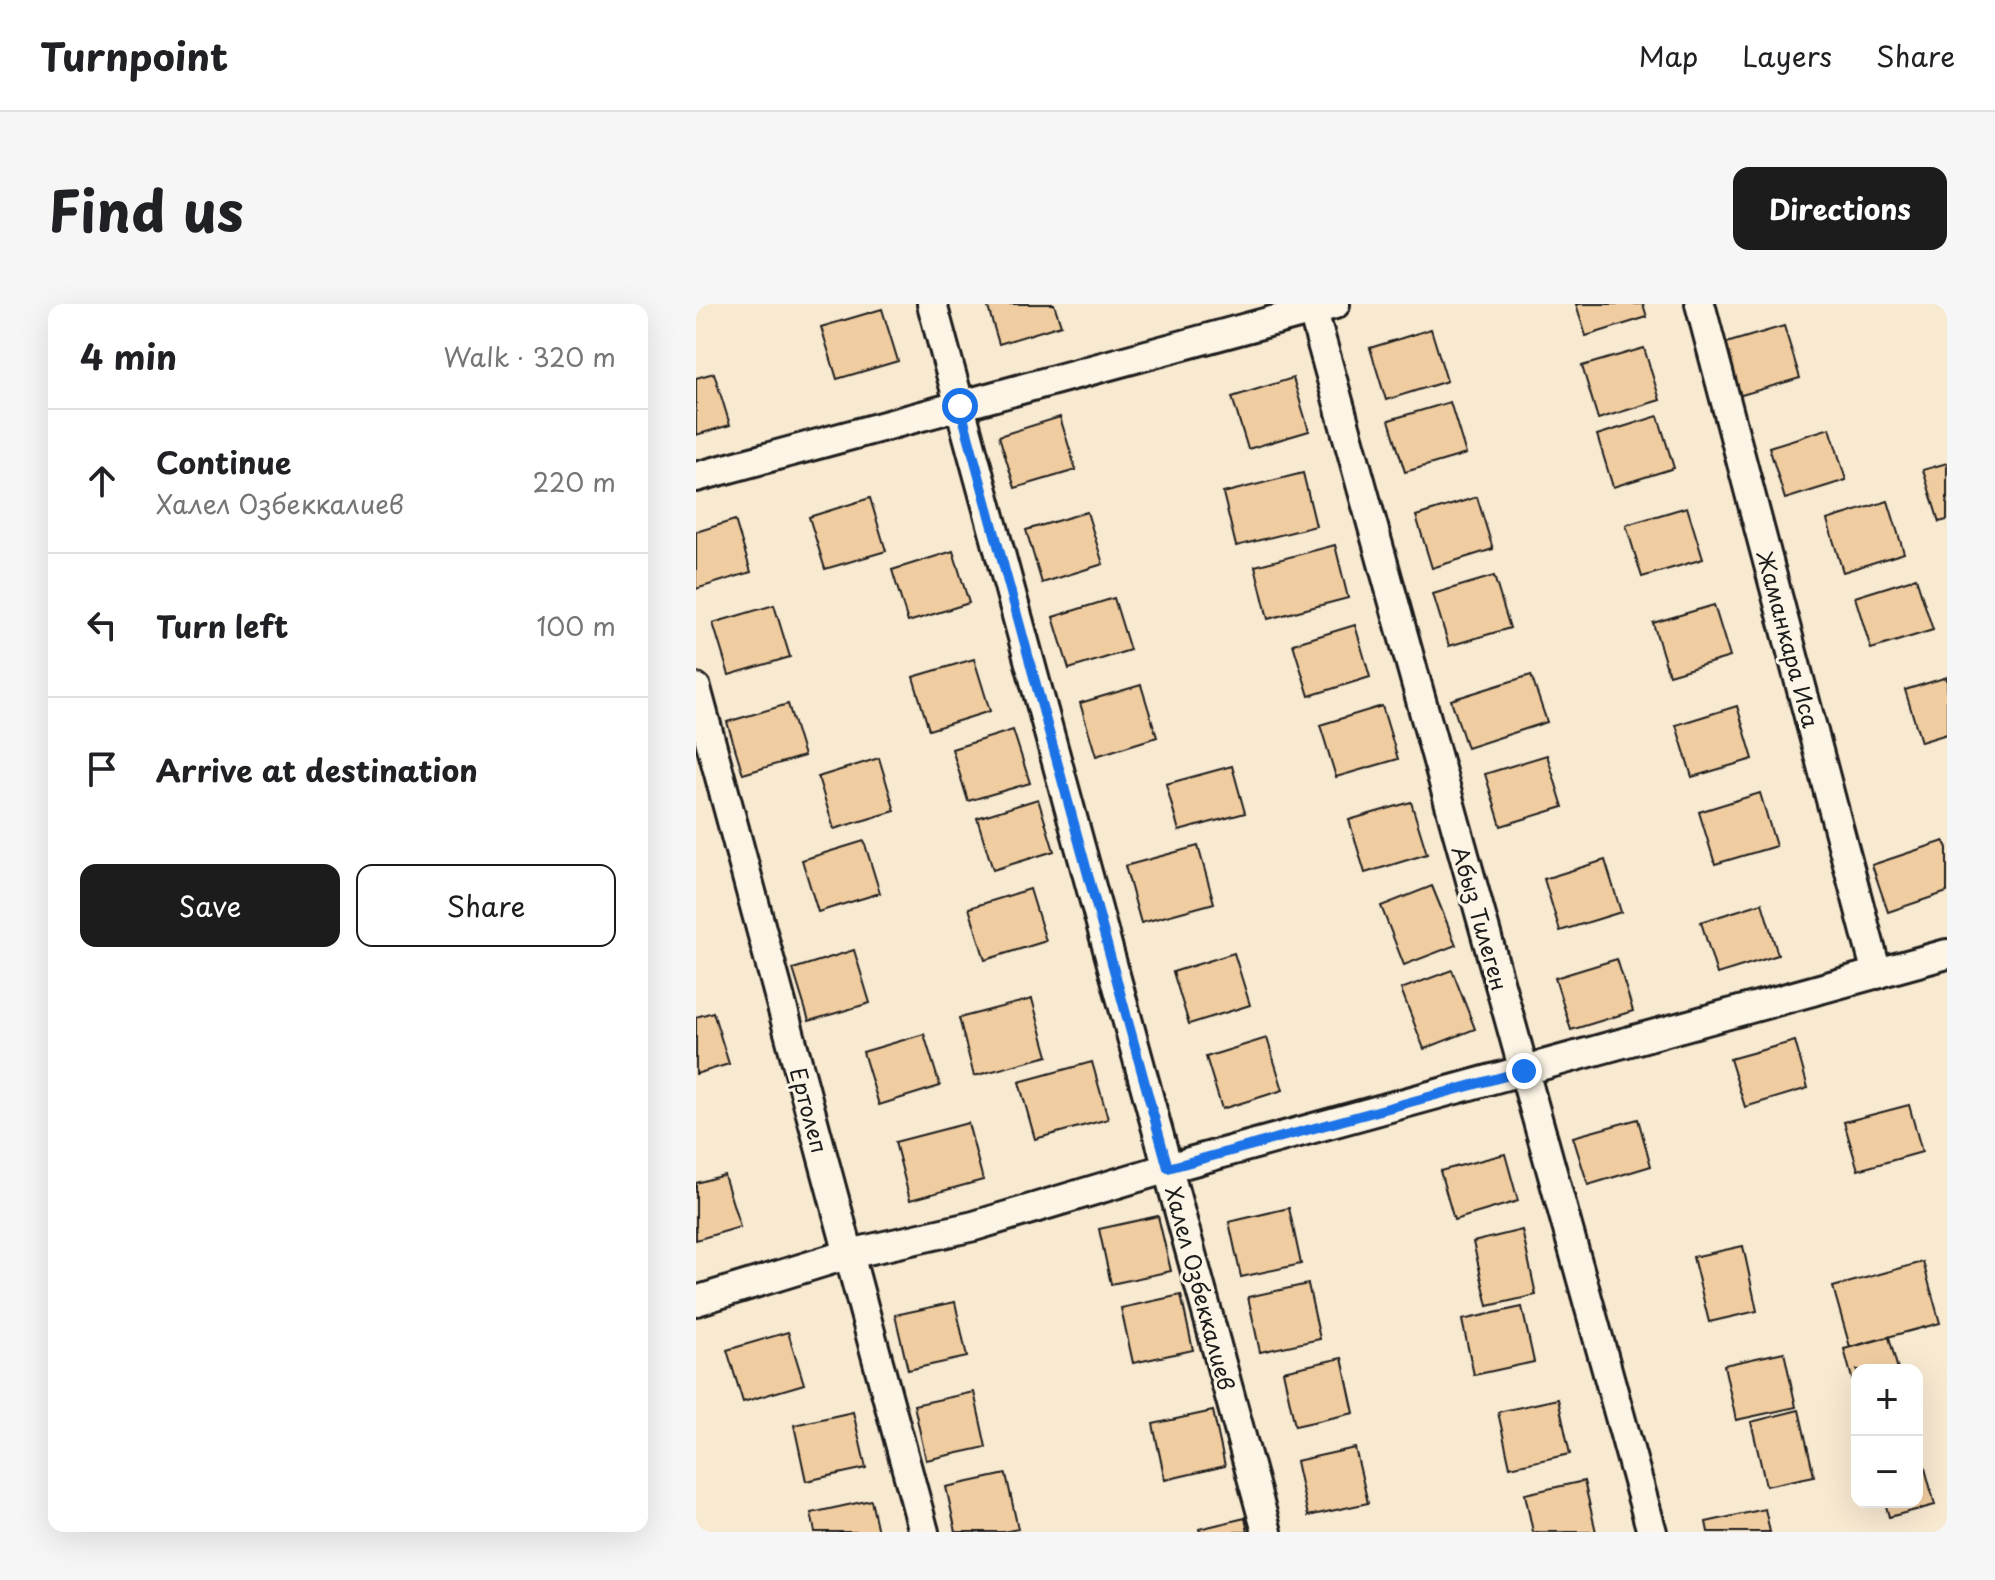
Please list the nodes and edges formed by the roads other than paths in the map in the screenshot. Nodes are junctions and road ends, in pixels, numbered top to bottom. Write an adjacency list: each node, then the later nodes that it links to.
1 (932, 304): 4 (street, Халел Озбеккалиев)
2 (1700, 304): 8 (street, Жаманкара Иса)
3 (1319, 306): 4 (street); 9 (street, Абыз Тилеген)
4 (960, 406): 5 (street); 10 (street, Халел Озбеккалиев)
5 (696, 477)
6 (696, 688): 11 (street, Ертолеп)
7 (1947, 954): 8 (street)
8 (1877, 974): 9 (street)
9 (1524, 1071): 10 (street); 15 (street, Абыз Тилеген)
10 (1168, 1168): 11 (street); 14 (street, Халел Озбеккалиев)
11 (849, 1254): 12 (street); 13 (street, Ертолеп)
12 (696, 1301)
13 (924, 1532)
14 (1267, 1532)
15 (1652, 1532)

